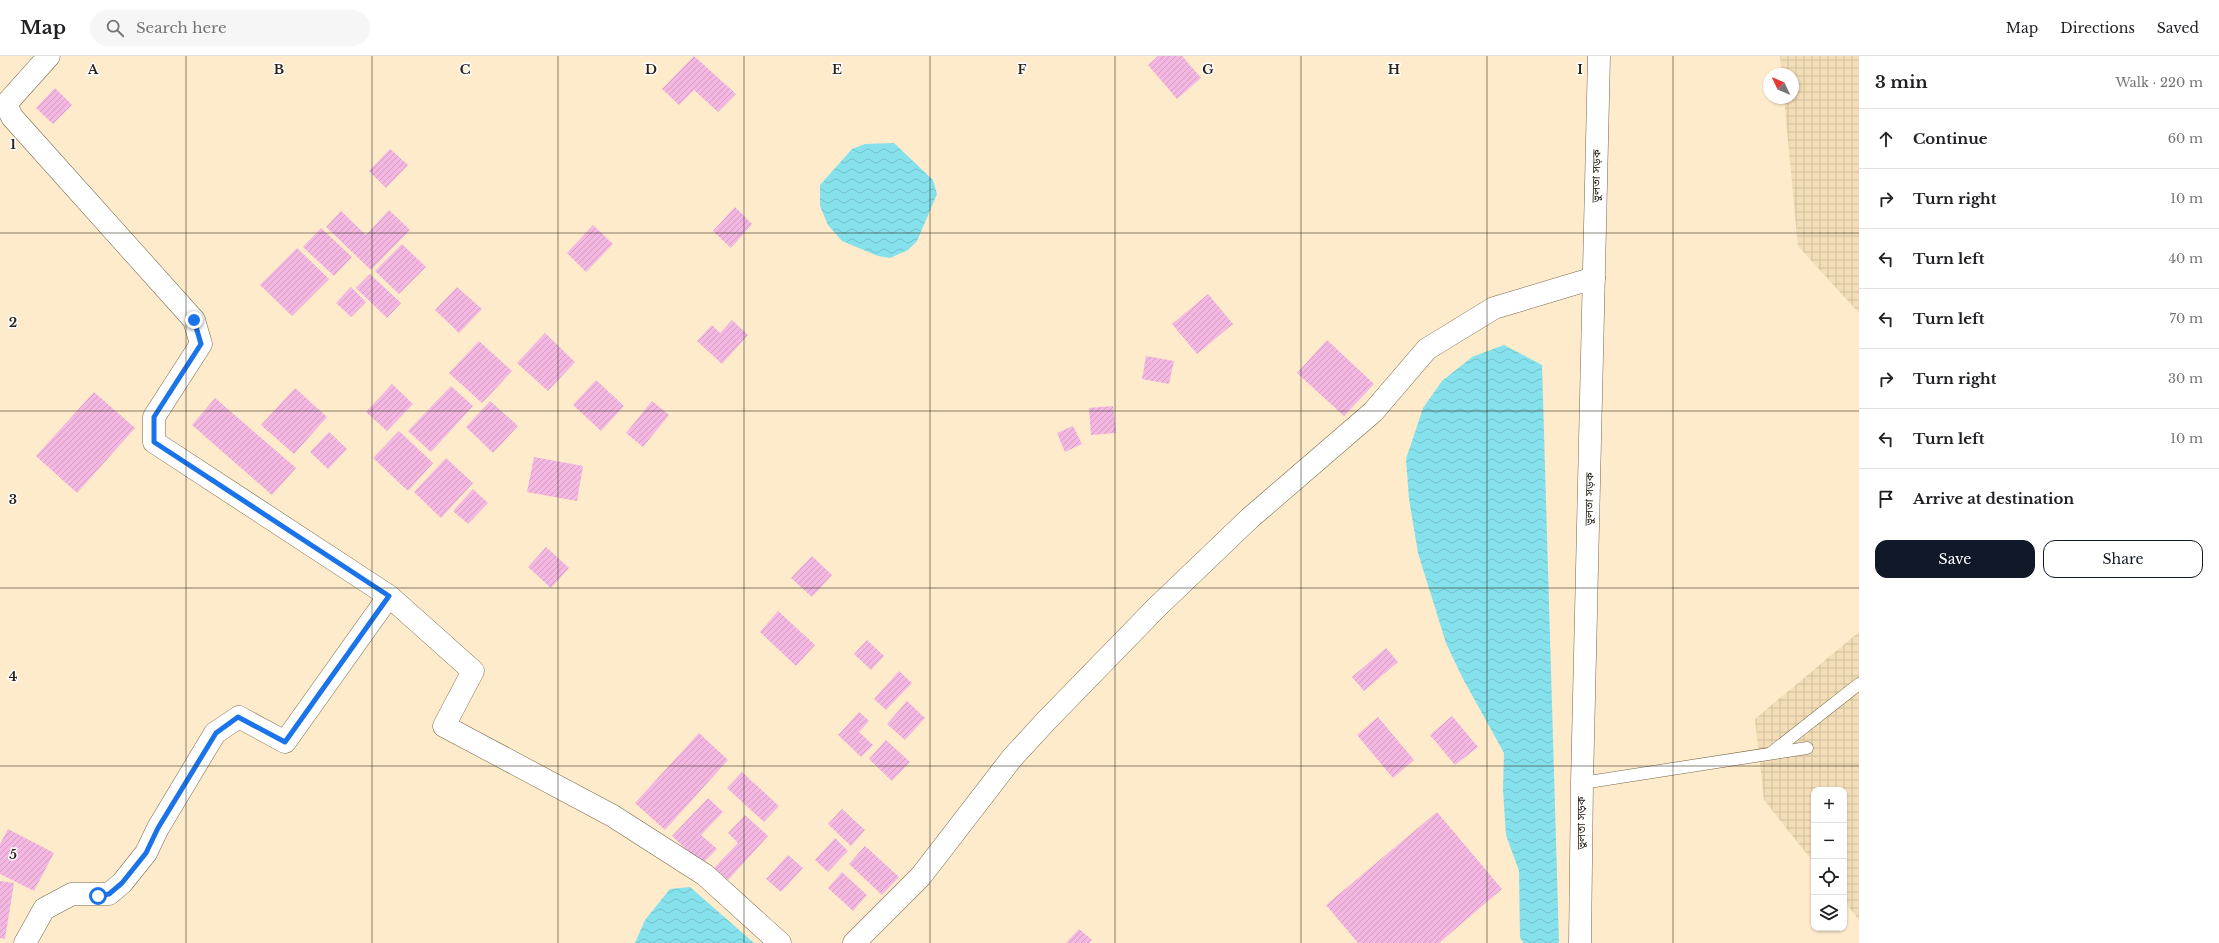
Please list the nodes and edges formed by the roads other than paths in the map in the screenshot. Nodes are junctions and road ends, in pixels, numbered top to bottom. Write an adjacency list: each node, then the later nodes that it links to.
1 (49, 56): 4 (main road)
2 (1599, 56): 3 (main road, ভুলতা সড়ক)
3 (1594, 278): 8 (main road, ভুলতা সড়ক); 11 (main road)
4 (389, 596): 9 (main road); 10 (main road)
5 (1859, 684): 7 (lane)
6 (1807, 748): 7 (lane)
7 (1770, 754): 8 (lane)
8 (1582, 783): 12 (main road, ভুলতা সড়ক)
9 (25, 943)
10 (780, 943)
11 (854, 943)
12 (1580, 943)

